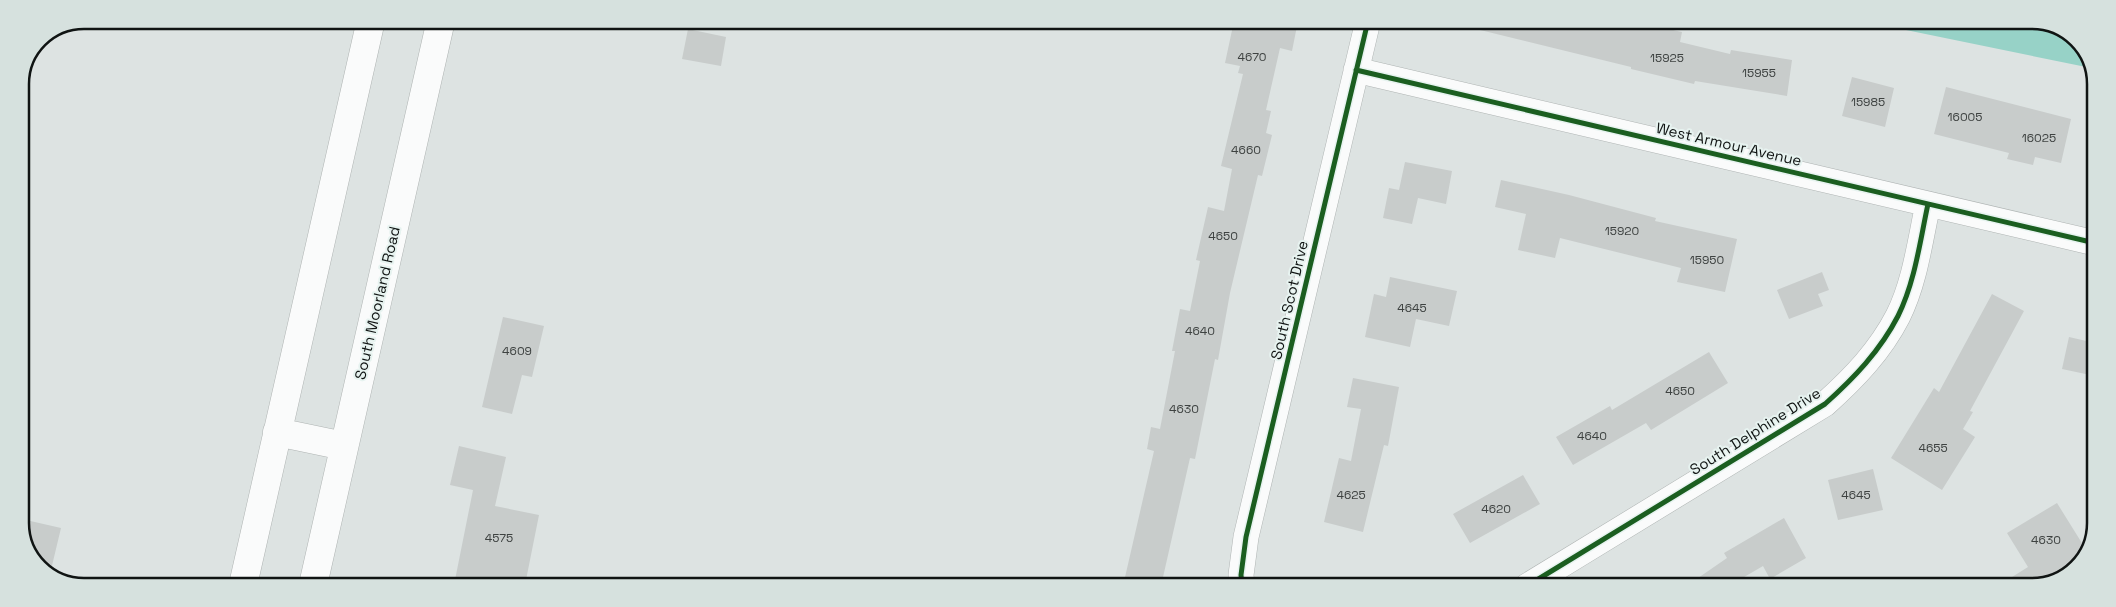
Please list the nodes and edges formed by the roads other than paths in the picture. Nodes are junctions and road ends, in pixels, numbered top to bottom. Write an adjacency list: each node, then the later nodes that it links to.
1 (369, 29): 7 (main road)
2 (439, 29): 8 (main road, South Moorland Road)
3 (1366, 29): 4 (street, South Scot Drive)
4 (1356, 70): 5 (street, West Armour Avenue); 11 (street, South Scot Drive)
5 (1928, 204): 6 (street, West Armour Avenue); 12 (street, South Delphine Drive)
6 (2087, 242)
7 (277, 432): 8 (main road); 9 (main road)
8 (344, 446): 10 (main road, South Moorland Road)
9 (245, 578)
10 (315, 578)
11 (1241, 578)
12 (1540, 578)

